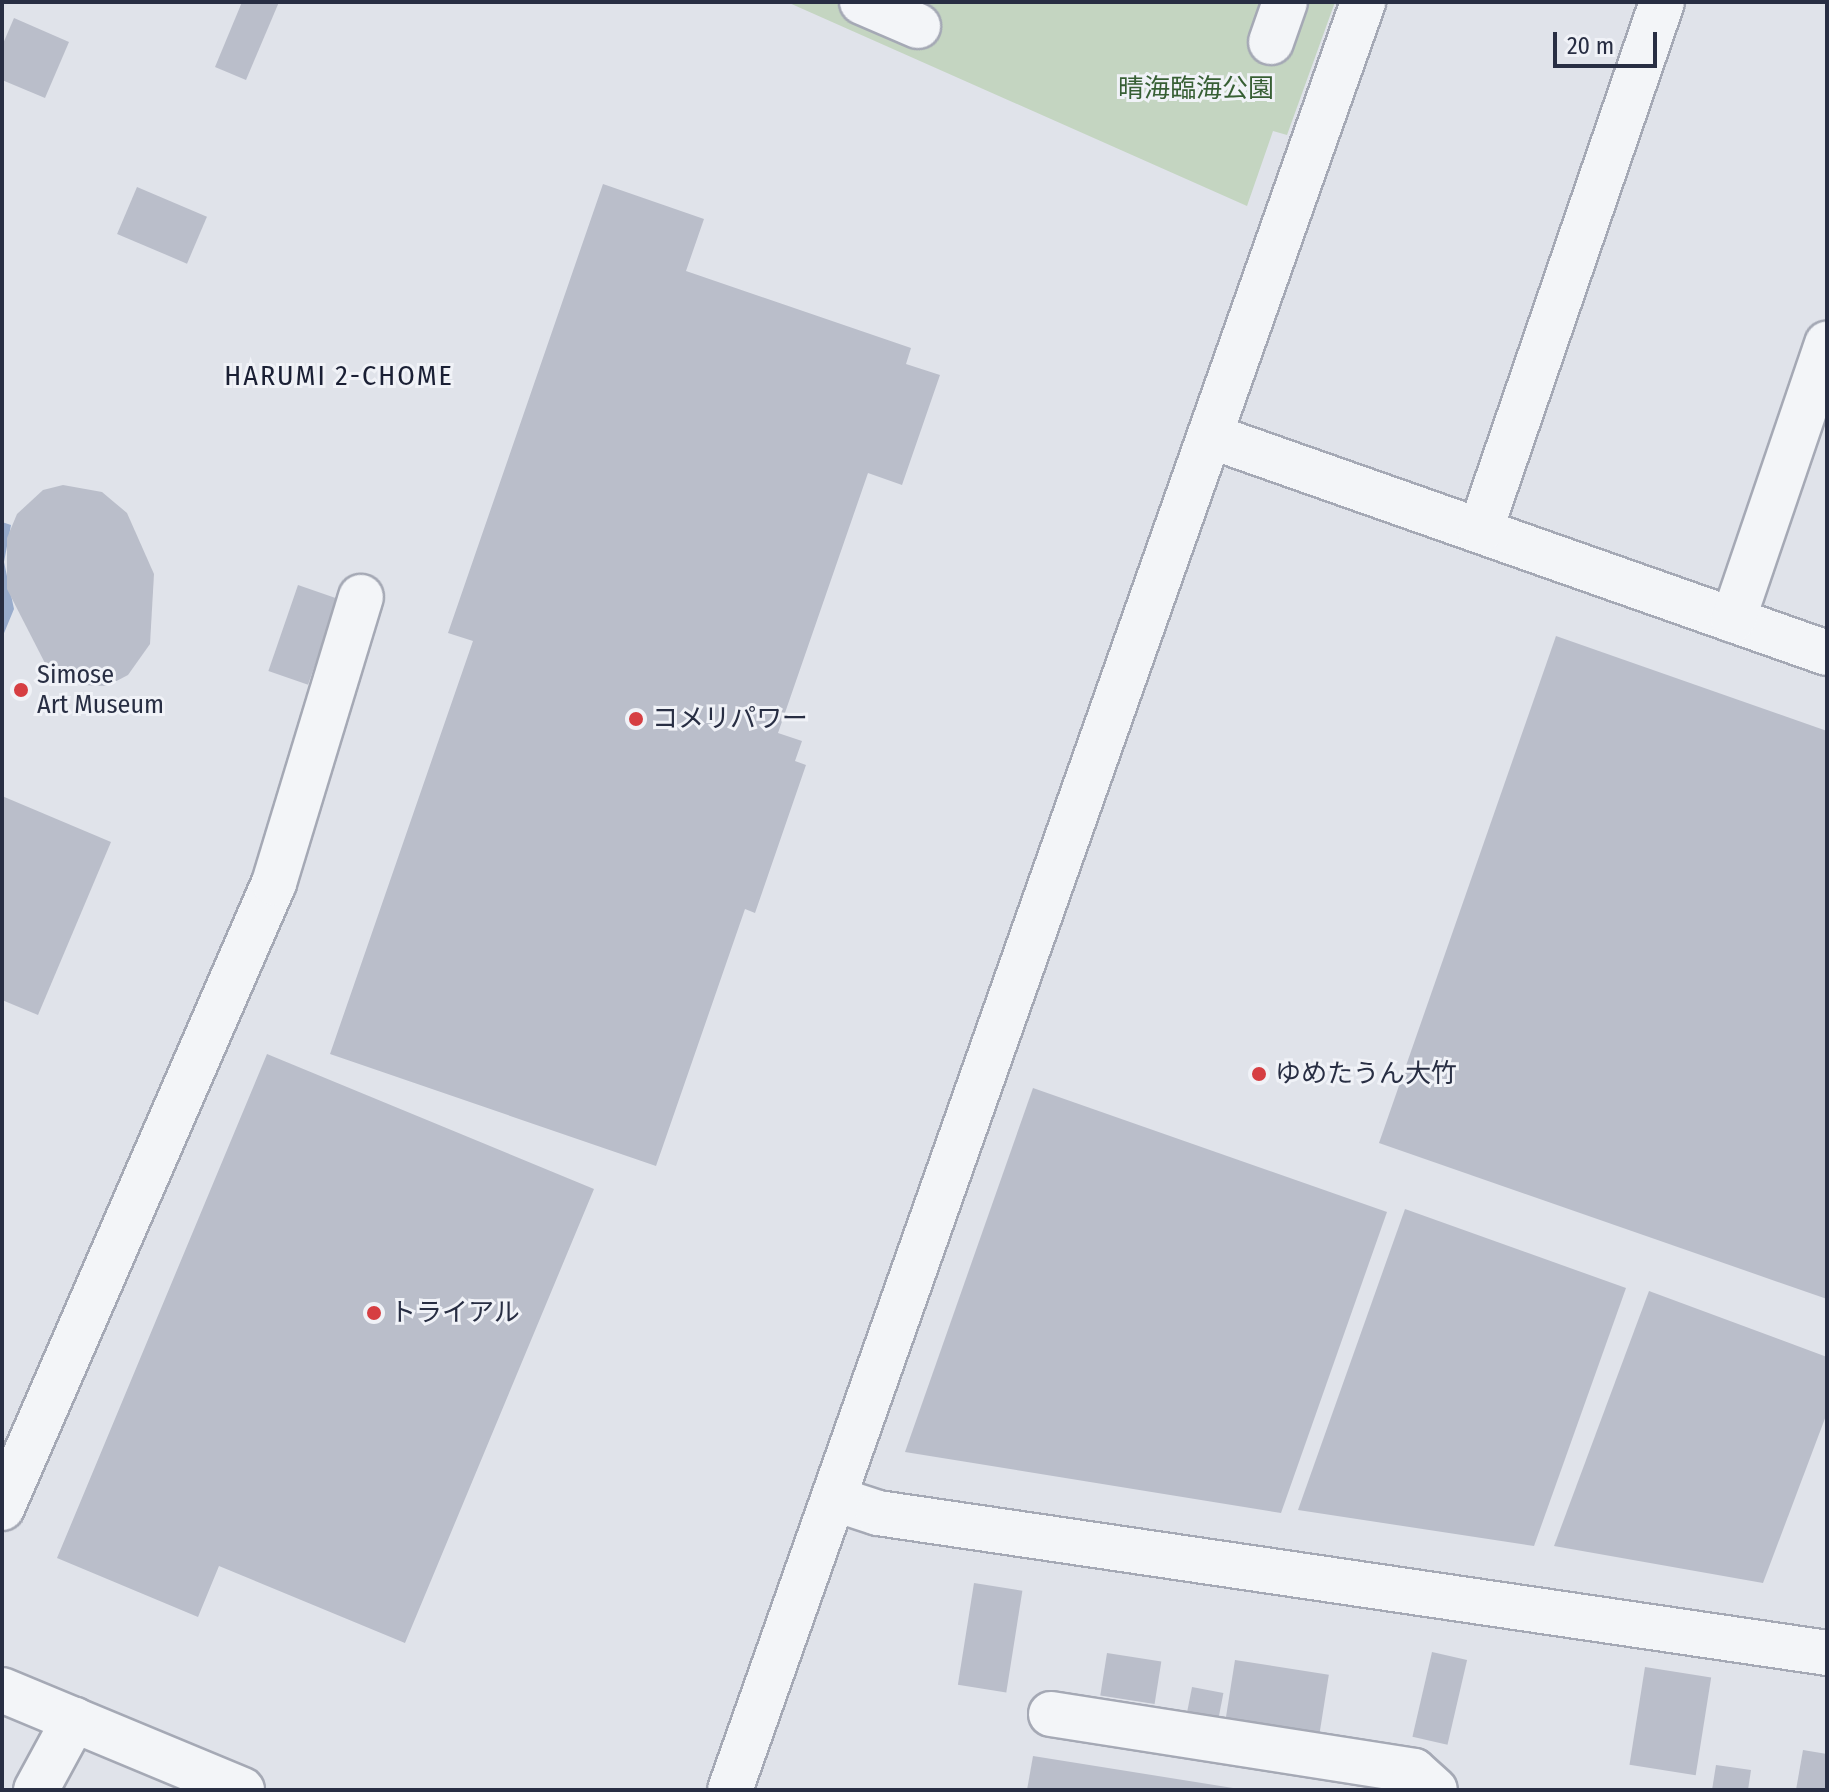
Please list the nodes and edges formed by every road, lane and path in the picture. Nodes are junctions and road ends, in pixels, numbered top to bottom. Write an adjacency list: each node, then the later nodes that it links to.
1 (862, 2): 4 (street)
2 (1363, 2): 6 (street)
3 (1662, 2): 7 (street)
4 (918, 26)
5 (1827, 344): 9 (street)
6 (1210, 436): 7 (street); 11 (street)
7 (1480, 531): 9 (street)
8 (361, 597): 12 (street)
9 (1733, 620): 10 (street)
10 (1827, 653)
11 (835, 1499): 13 (street); 19 (street)
12 (2, 1508)
13 (1827, 1653)
14 (2, 1690): 16 (street)
15 (1051, 1714): 20 (street)
16 (74, 1720): 17 (street); 18 (street)
17 (36, 1790)
18 (242, 1790)
19 (730, 1790)
20 (1435, 1790)

